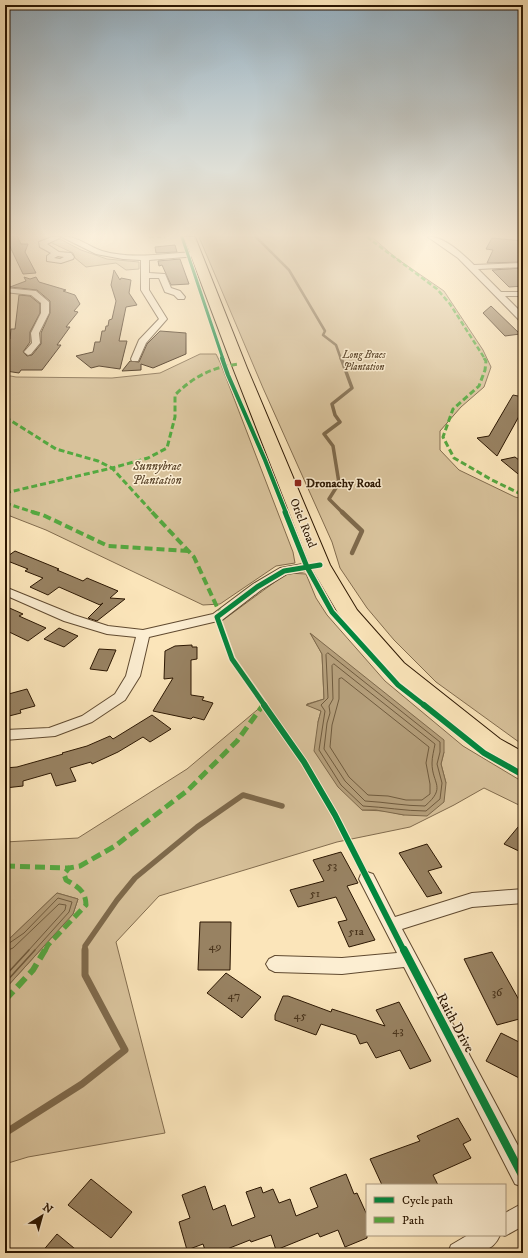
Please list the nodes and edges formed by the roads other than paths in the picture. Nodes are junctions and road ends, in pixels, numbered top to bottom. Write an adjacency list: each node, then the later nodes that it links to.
1 (37, 296): 6 (street)
2 (149, 296): 7 (street)
3 (213, 296): 8 (main road, Oriel Road)
4 (500, 296): 5 (street)
5 (523, 319)
6 (28, 352)
7 (135, 359)
8 (320, 565): 10 (street); 12 (main road, Oriel Road)
9 (5, 591): 10 (street)
10 (143, 634): 11 (street)
11 (5, 735)
12 (523, 763)
13 (367, 879): 15 (street, Raith Drive)
14 (523, 896): 15 (street)
15 (391, 925): 16 (street, Raith Drive)
16 (409, 959): 17 (street); 18 (street, Raith Drive)
17 (275, 964)
18 (520, 1167)
19 (523, 1214): 20 (street)
20 (506, 1224)
21 (487, 1236): 22 (street)
22 (459, 1253)

